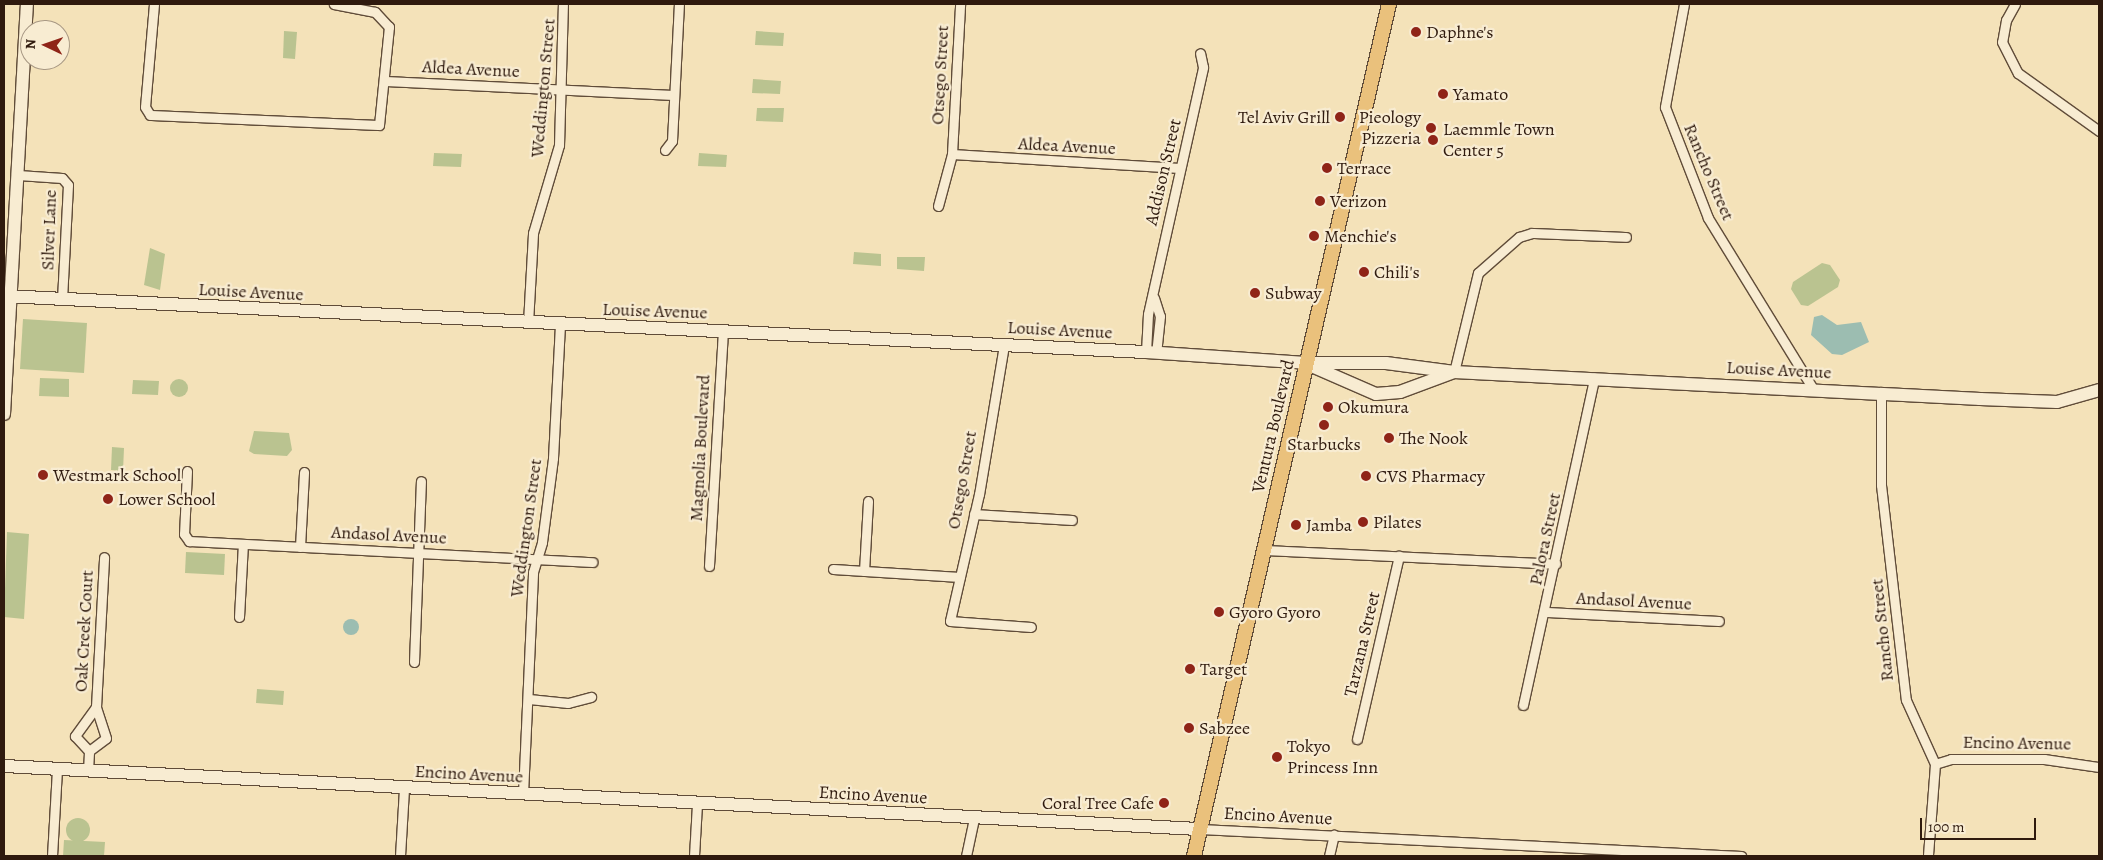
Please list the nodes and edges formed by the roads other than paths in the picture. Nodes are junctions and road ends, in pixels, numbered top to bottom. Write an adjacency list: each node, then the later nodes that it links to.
1 (27, 4): 18 (street)
2 (154, 4): 11 (street)
3 (334, 4): 11 (street)
4 (563, 4): 12 (street, Weddington Street)
5 (679, 4): 13 (street)
6 (960, 4): 16 (street, Otsego Street)
7 (1389, 4): 28 (main road, Ventura Boulevard)
8 (1684, 4): 31 (street, Rancho Street)
9 (2015, 4): 14 (street)
10 (1200, 53): 17 (street, Addison Street)
11 (385, 81): 12 (street, Aldea Avenue)
12 (562, 90): 13 (street, Aldea Avenue); 23 (street, Weddington Street)
13 (674, 95): 15 (street)
14 (2099, 132)
15 (665, 150)
16 (952, 154): 17 (street, Aldea Avenue); 19 (street, Otsego Street)
17 (1180, 168): 27 (street, Addison Street)
18 (18, 175): 21 (street); 22 (street, Silver Lane)
19 (938, 206)
20 (1626, 237): 29 (street)
21 (7, 296): 22 (street, Louise Avenue); 34 (street)
22 (62, 299): 23 (street, Louise Avenue)
23 (528, 323): 24 (street, Louise Avenue)
24 (560, 325): 25 (street, Louise Avenue); 47 (street, Weddington Street)
25 (723, 332): 26 (street, Louise Avenue); 50 (street, Magnolia Boulevard)
26 (1004, 344): 27 (street, Louise Avenue); 39 (street, Otsego Street)
27 (1151, 352): 28 (street, Louise Avenue)
28 (1306, 364): 29 (street, Louise Avenue); 29 (street, Louise Avenue); 43 (main road, Ventura Boulevard)
29 (1454, 372): 30 (street, Louise Avenue)
30 (1594, 378): 31 (street, Louise Avenue); 49 (street, Palora Street)
31 (1813, 389): 33 (street, Louise Avenue)
32 (2099, 390): 33 (street, Louise Avenue)
33 (1881, 394): 65 (street, Rancho Street)
34 (4, 414)
35 (187, 471): 41 (street, Andasol Avenue)
36 (304, 472): 42 (street)
37 (421, 481): 44 (street)
38 (868, 500): 52 (street)
39 (974, 514): 40 (street); 53 (street, Otsego Street)
40 (1072, 520)
41 (243, 544): 42 (street, Andasol Avenue); 55 (street)
42 (300, 547): 44 (street, Andasol Avenue)
43 (1264, 550): 45 (street); 74 (main road, Ventura Boulevard)
44 (418, 553): 47 (street, Andasol Avenue); 58 (street)
45 (1399, 556): 49 (street); 63 (street, Tarzana Street)
46 (104, 557): 62 (street, Oak Creek Court)
47 (536, 559): 48 (street, Andasol Avenue); 60 (street, Weddington Street)
48 (592, 562)
49 (1556, 564): 54 (street, Palora Street)
50 (709, 566)
51 (833, 569): 52 (street)
52 (864, 571): 53 (street)
53 (960, 576): 57 (street, Otsego Street)
54 (1546, 612): 56 (street, Andasol Avenue); 61 (street, Palora Street)
55 (239, 617)
56 (1719, 621)
57 (1031, 627)
58 (414, 662)
59 (591, 697): 60 (street)
60 (529, 703): 71 (street, Weddington Street)
61 (1524, 705)
62 (96, 707): 64 (street, Oak Creek Court); 64 (street, Oak Creek Court)
63 (1358, 739)
64 (90, 751): 69 (street)
65 (1934, 764): 67 (street, Encino Avenue); 84 (street, Rancho Street)
66 (4, 766): 68 (street, Encino Avenue)
67 (2099, 767)
68 (57, 769): 69 (street, Encino Avenue); 77 (street)
69 (88, 771): 70 (street, Encino Avenue)
70 (404, 788): 71 (street, Encino Avenue); 78 (street)
71 (523, 794): 72 (street, Encino Avenue)
72 (697, 804): 73 (street, Encino Avenue); 79 (street)
73 (974, 818): 74 (street, Encino Avenue); 80 (street)
74 (1200, 830): 75 (street, Encino Avenue); 81 (main road, Ventura Boulevard)
75 (1334, 835): 76 (street, Encino Avenue); 82 (street)
76 (1617, 852): 83 (street, Encino Avenue)
77 (52, 856)
78 (400, 856)
79 (694, 856)
80 (966, 856)
81 (1194, 856)
82 (1329, 856)
83 (1741, 856)
84 (1928, 856)

